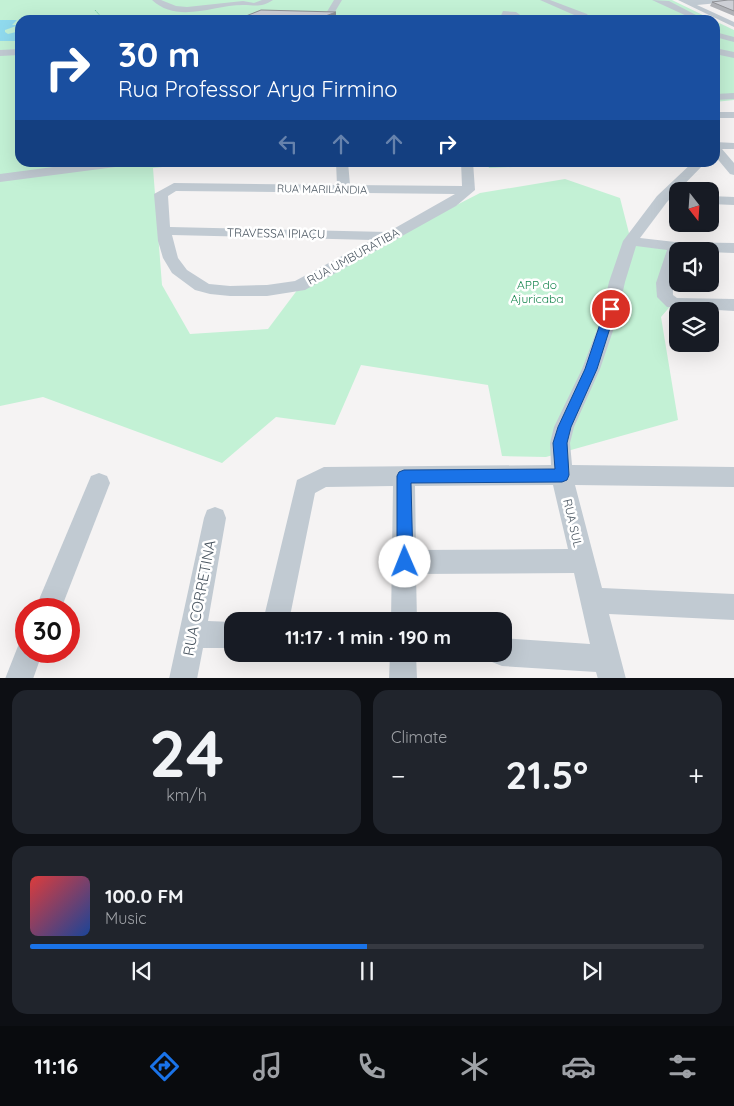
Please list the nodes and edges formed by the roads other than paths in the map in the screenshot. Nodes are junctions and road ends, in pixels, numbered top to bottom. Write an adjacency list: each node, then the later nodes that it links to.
1 (156, 0): 8 (street)
2 (269, 0): 8 (street)
3 (338, 0): 9 (street)
4 (544, 0): 12 (street)
5 (656, 0): 13 (street)
6 (729, 0): 7 (street)
7 (684, 1): 14 (street)
8 (249, 3)
9 (329, 15)
10 (505, 15): 11 (street)
11 (516, 15)
12 (582, 15)
13 (691, 15)
14 (713, 15)
15 (720, 18): 16 (street)
16 (734, 25)
17 (15, 52): 19 (street)
18 (720, 52): 20 (street)
19 (0, 53)
20 (734, 55)
21 (734, 96): 22 (street)
22 (720, 97)
23 (720, 115): 24 (street)
24 (734, 115)
25 (734, 146): 26 (street)
26 (720, 148)
27 (720, 155): 32 (street)
28 (85, 167): 33 (street)
29 (342, 167): 36 (street)
30 (468, 167): 37 (street)
31 (696, 167): 34 (street, RUA SUL)
32 (734, 171)
33 (0, 178)
34 (684, 182)
35 (174, 187): 36 (street, RUA MARILÂNDIA); 41 (street, RUA UMBURATIBA)
36 (344, 189): 37 (street, RUA MARILÂNDIA)
37 (470, 190): 42 (street, RUA UMBURATIBA)
38 (669, 200): 43 (street, RUA SUL)
39 (719, 200): 40 (street)
40 (734, 201)
41 (164, 230): 42 (street, TRAVESSA IPIAÇU); 42 (street, RUA UMBURATIBA)
42 (388, 236)
43 (630, 241): 44 (street); 49 (street, RUA SUL)
44 (669, 245)
45 (719, 247): 46 (street)
46 (734, 248)
47 (669, 268): 48 (street)
48 (732, 308)
49 (562, 475): 50 (street); 51 (street); 54 (street, RUA SUL)
50 (404, 476): 55 (street); 59 (street)
51 (734, 477)
52 (99, 483): 56 (street)
53 (215, 518): 61 (street, RUA CORRETINA)
54 (582, 561): 55 (street); 57 (street, RUA SUL)
55 (405, 562): 60 (street)
56 (52, 598)
57 (592, 600): 58 (street); 66 (street, RUA SUL)
58 (734, 607)
59 (278, 612)
60 (404, 612)
61 (192, 634): 62 (street); 68 (street, RUA CORRETINA)
62 (224, 635)
63 (512, 653): 66 (street)
64 (403, 662): 69 (street)
65 (25, 663): 67 (street)
66 (609, 668)
67 (19, 678)
68 (183, 678)
69 (404, 678)

